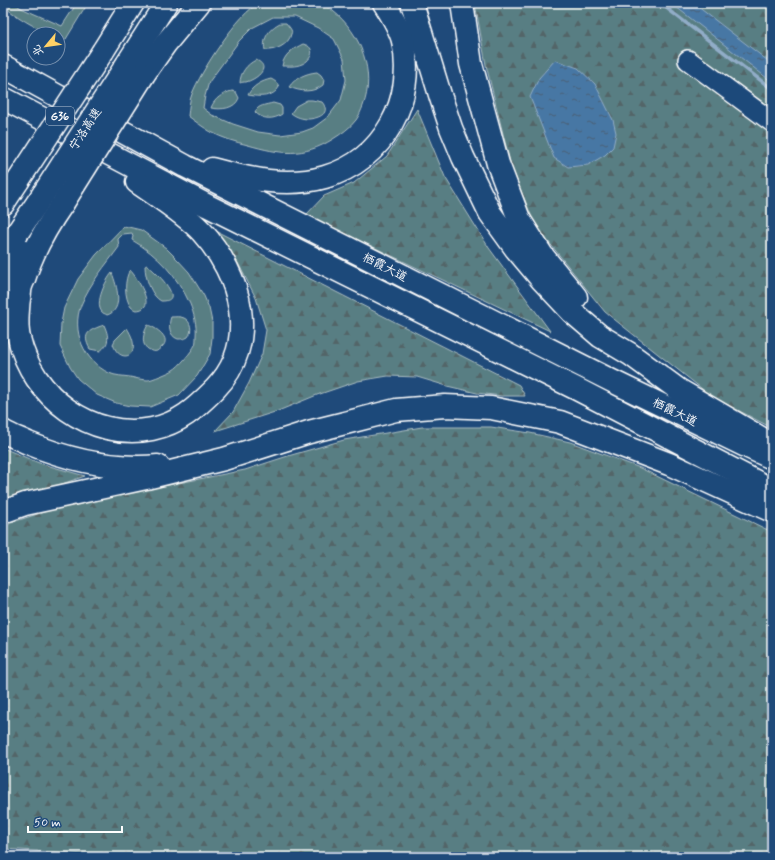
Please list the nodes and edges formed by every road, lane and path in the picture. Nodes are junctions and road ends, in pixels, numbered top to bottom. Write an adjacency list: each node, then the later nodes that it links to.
1 (133, 3): 15 (highway, G36, bridge)
2 (166, 3): 11 (highway, 宁洛高速 / G36)
3 (187, 3): 11 (highway)
4 (199, 3): 11 (highway)
5 (384, 3): 8 (highway)
6 (412, 3): 19 (highway)
7 (462, 3): 19 (highway)
8 (3, 55)
9 (688, 60): 14 (street)
10 (3, 66): 22 (highway, 栖霞大道)
11 (135, 69): 16 (highway, bridge); 17 (highway, 宁洛高速 / G36, bridge)
12 (3, 98): 24 (highway, 栖霞大道)
13 (3, 112): 16 (highway)
14 (772, 122)
15 (3, 204)
16 (58, 210): 18 (highway)
17 (3, 254)
18 (3, 283)
19 (630, 354): 21 (highway)
20 (3, 431): 23 (highway)
21 (772, 445)
22 (772, 458)
23 (224, 459): 25 (highway); 26 (highway)
24 (772, 490)
25 (772, 511)
26 (3, 512)

